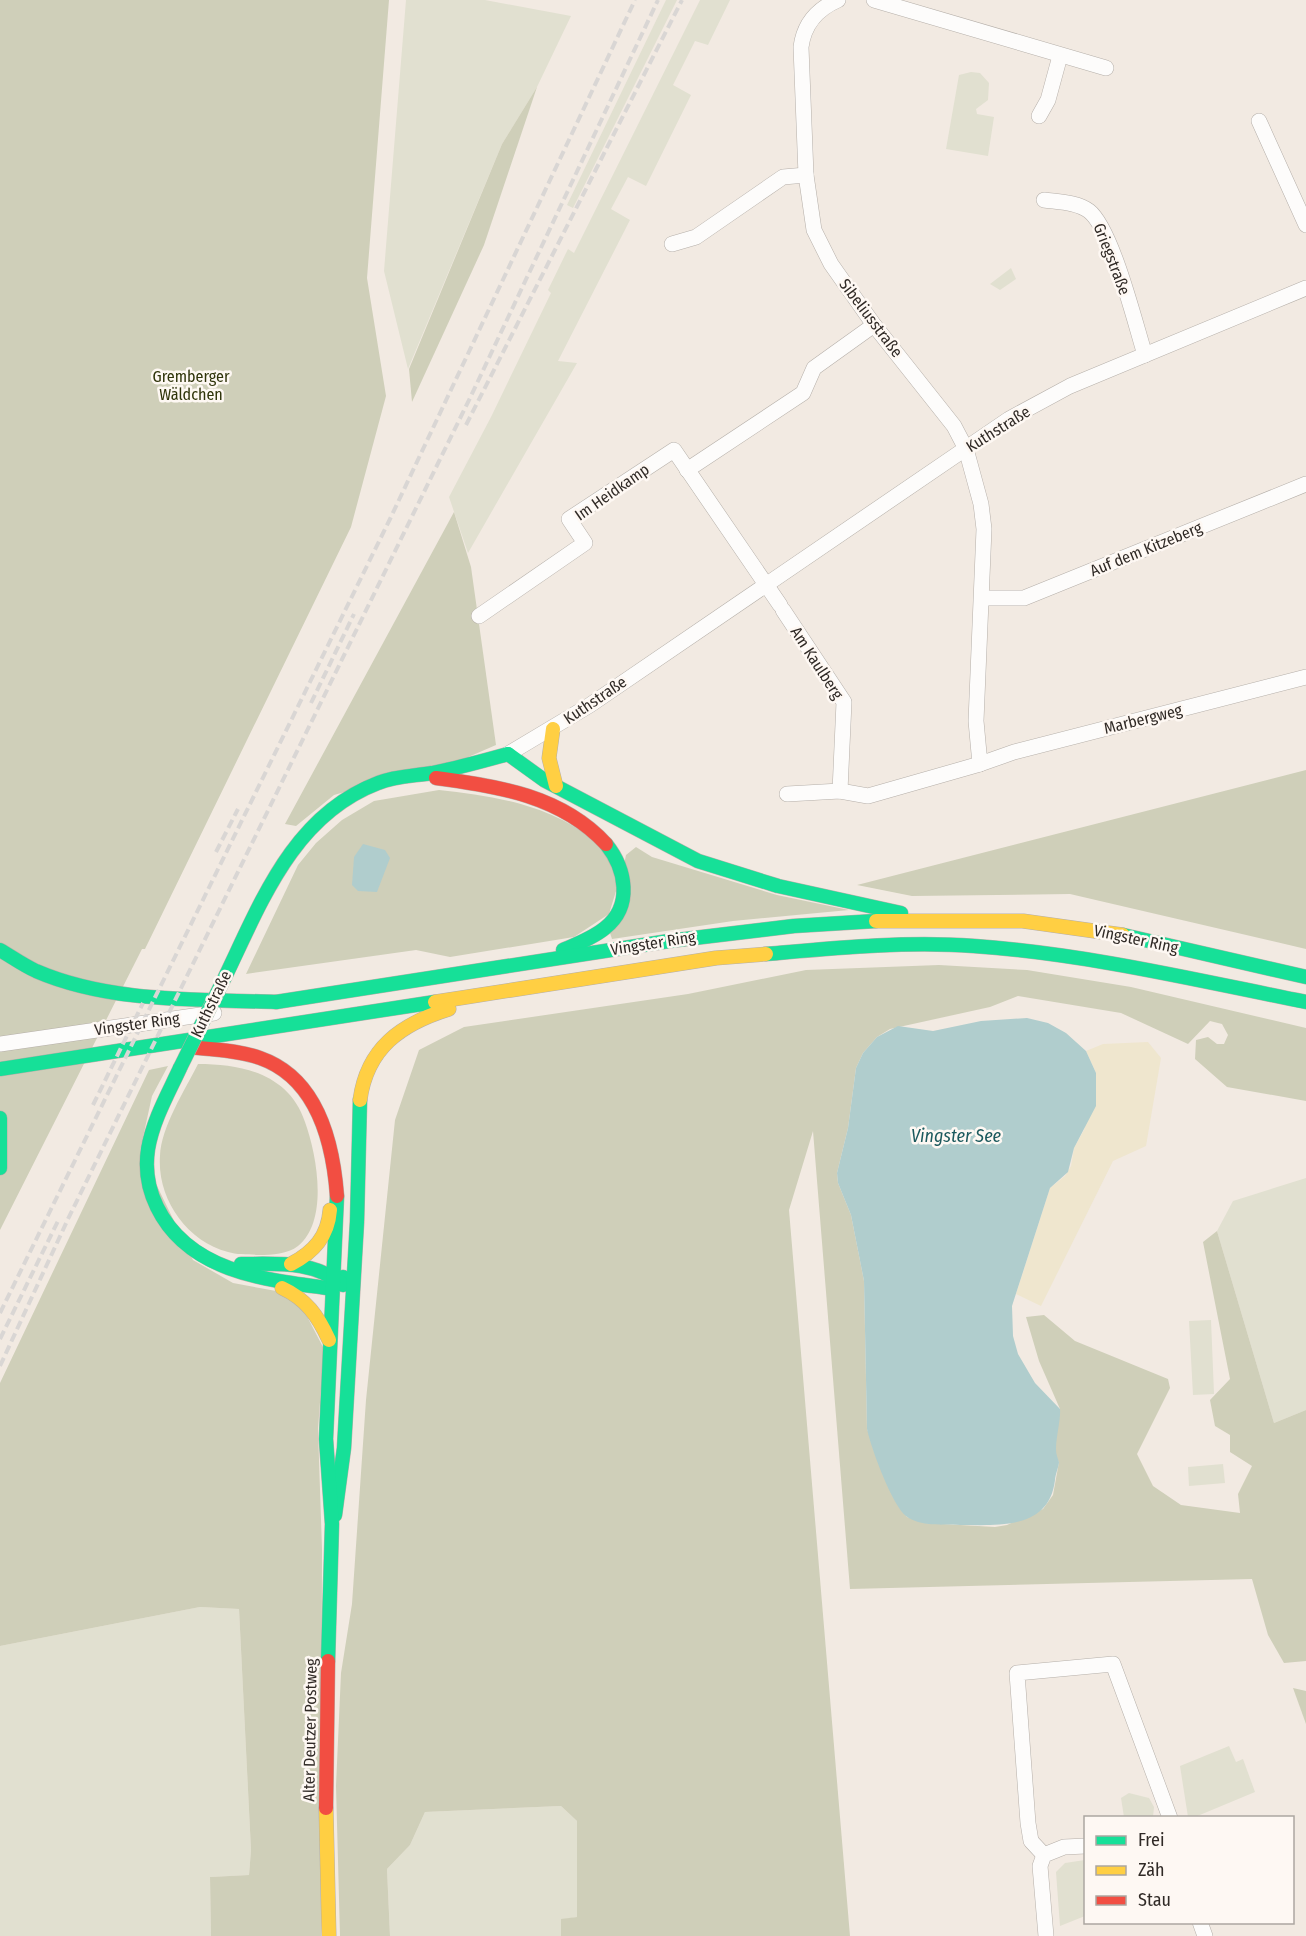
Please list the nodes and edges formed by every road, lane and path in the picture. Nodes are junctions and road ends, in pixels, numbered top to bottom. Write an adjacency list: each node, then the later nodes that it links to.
1 (838, 0): 7 (street, Sibeliusstraße)
2 (874, 0): 3 (street)
3 (1060, 56): 4 (street); 5 (street)
4 (1106, 68)
5 (1039, 116)
6 (1259, 121): 9 (street)
7 (806, 175): 10 (street); 12 (street, Sibeliusstraße)
8 (1044, 200): 13 (street, Griegstraße)
9 (1306, 225)
10 (672, 244)
11 (1306, 288): 13 (street, Kuthstraße)
12 (874, 325): 14 (street, Sibeliusstraße); 15 (street)
13 (1145, 355): 14 (street, Kuthstraße)
14 (966, 449): 17 (street, Kuthstraße); 18 (street)
15 (687, 470): 17 (street, Im Heidkamp); 19 (street, Im Heidkamp)
16 (1306, 484): 18 (street, Auf dem Kitzeberg)
17 (766, 584): 21 (street, Kuthstraße); 26 (street, Am Kaulberg)
18 (982, 598): 23 (street)
19 (478, 616)
20 (1306, 677): 23 (street, Marbergweg)
21 (553, 729): 22 (street, Kuthstraße); 25 (main road)
22 (508, 754): 24 (main road, Kuthstraße); 25 (main road); 28 (main road)
23 (980, 764): 26 (street, Marbergweg)
24 (417, 776): 28 (main road); 43 (main road, Kuthstraße, bridge)
25 (556, 786): 29 (main road)
26 (840, 791): 27 (street, Marbergweg)
27 (787, 794)
28 (532, 796): 31 (main road)
29 (939, 921): 31 (main road, Vingster Ring); 32 (main road, Vingster Ring)
30 (0, 951): 34 (main road)
31 (534, 962): 34 (main road, Vingster Ring)
32 (1306, 977)
33 (509, 989): 35 (main road, Vingster Ring); 37 (main road, Vingster Ring); 42 (main road, Alter Deutzer Postweg)
34 (276, 1002): 36 (street, Vingster Ring)
35 (1306, 1002)
36 (0, 1044)
37 (164, 1044): 38 (main road, Vingster Ring); 40 (main road)
38 (0, 1069)
39 (0, 1120): 41 (main road)
40 (331, 1156): 44 (main road); 46 (main road, Alter Deutzer Postweg)
41 (0, 1168)
42 (356, 1256): 46 (main road); 47 (main road, Alter Deutzer Postweg)
43 (217, 1263): 44 (main road, Kuthstraße); 45 (main road, Kuthstraße)
44 (291, 1264): 46 (main road, Kuthstraße)
45 (248, 1275): 46 (main road, Kuthstraße); 48 (main road)
46 (336, 1282): 47 (main road); 48 (main road, Alter Deutzer Postweg)
47 (352, 1309): 49 (main road, Alter Deutzer Postweg)
48 (331, 1344): 49 (main road, Alter Deutzer Postweg)
49 (332, 1524): 53 (main road, Alter Deutzer Postweg)
50 (1169, 1816): 52 (street)
51 (1084, 1846): 52 (street)
52 (1044, 1855): 54 (street)
53 (329, 1936)
54 (1046, 1936)

